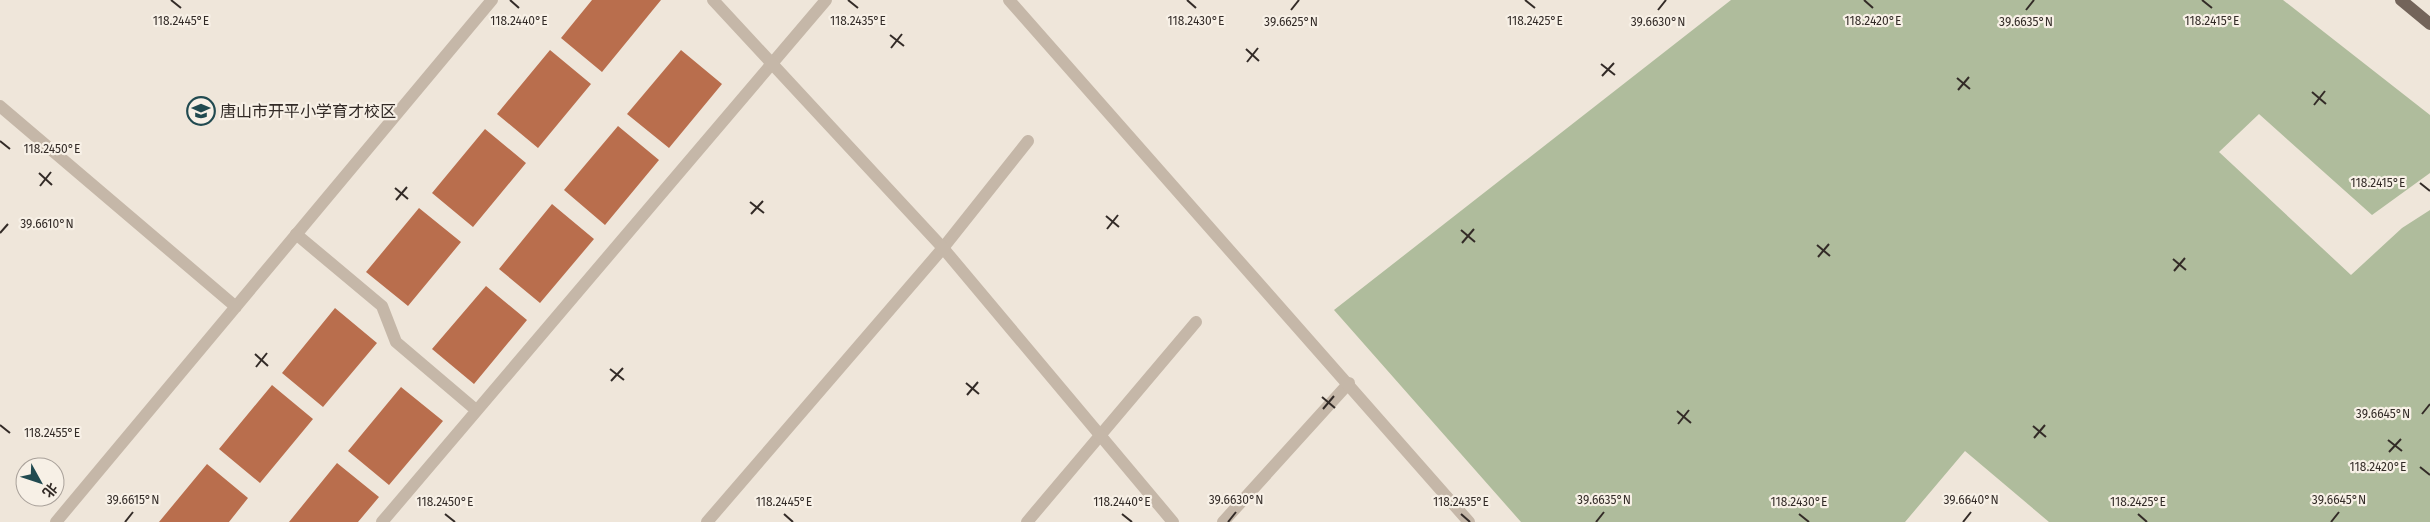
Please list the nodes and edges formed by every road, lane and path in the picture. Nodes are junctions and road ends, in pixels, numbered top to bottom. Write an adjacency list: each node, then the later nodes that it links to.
1 (492, 0): 10 (street)
2 (713, 0): 7 (street)
3 (826, 0): 7 (street)
4 (1009, 0): 14 (street)
5 (2401, 0): 6 (main road)
6 (2430, 24)
7 (772, 63): 11 (street); 15 (street)
8 (0, 106): 12 (street)
9 (1028, 141): 11 (street)
10 (296, 234): 12 (street); 15 (street)
11 (943, 248): 16 (street); 19 (street)
12 (236, 306): 17 (street)
13 (1196, 322): 16 (street)
14 (1348, 383): 22 (street); 23 (street)
15 (476, 410): 18 (street)
16 (1101, 435): 20 (street); 21 (street)
17 (56, 522)
18 (382, 522)
19 (707, 522)
20 (1027, 522)
21 (1173, 522)
22 (1223, 522)
23 (1469, 522)

